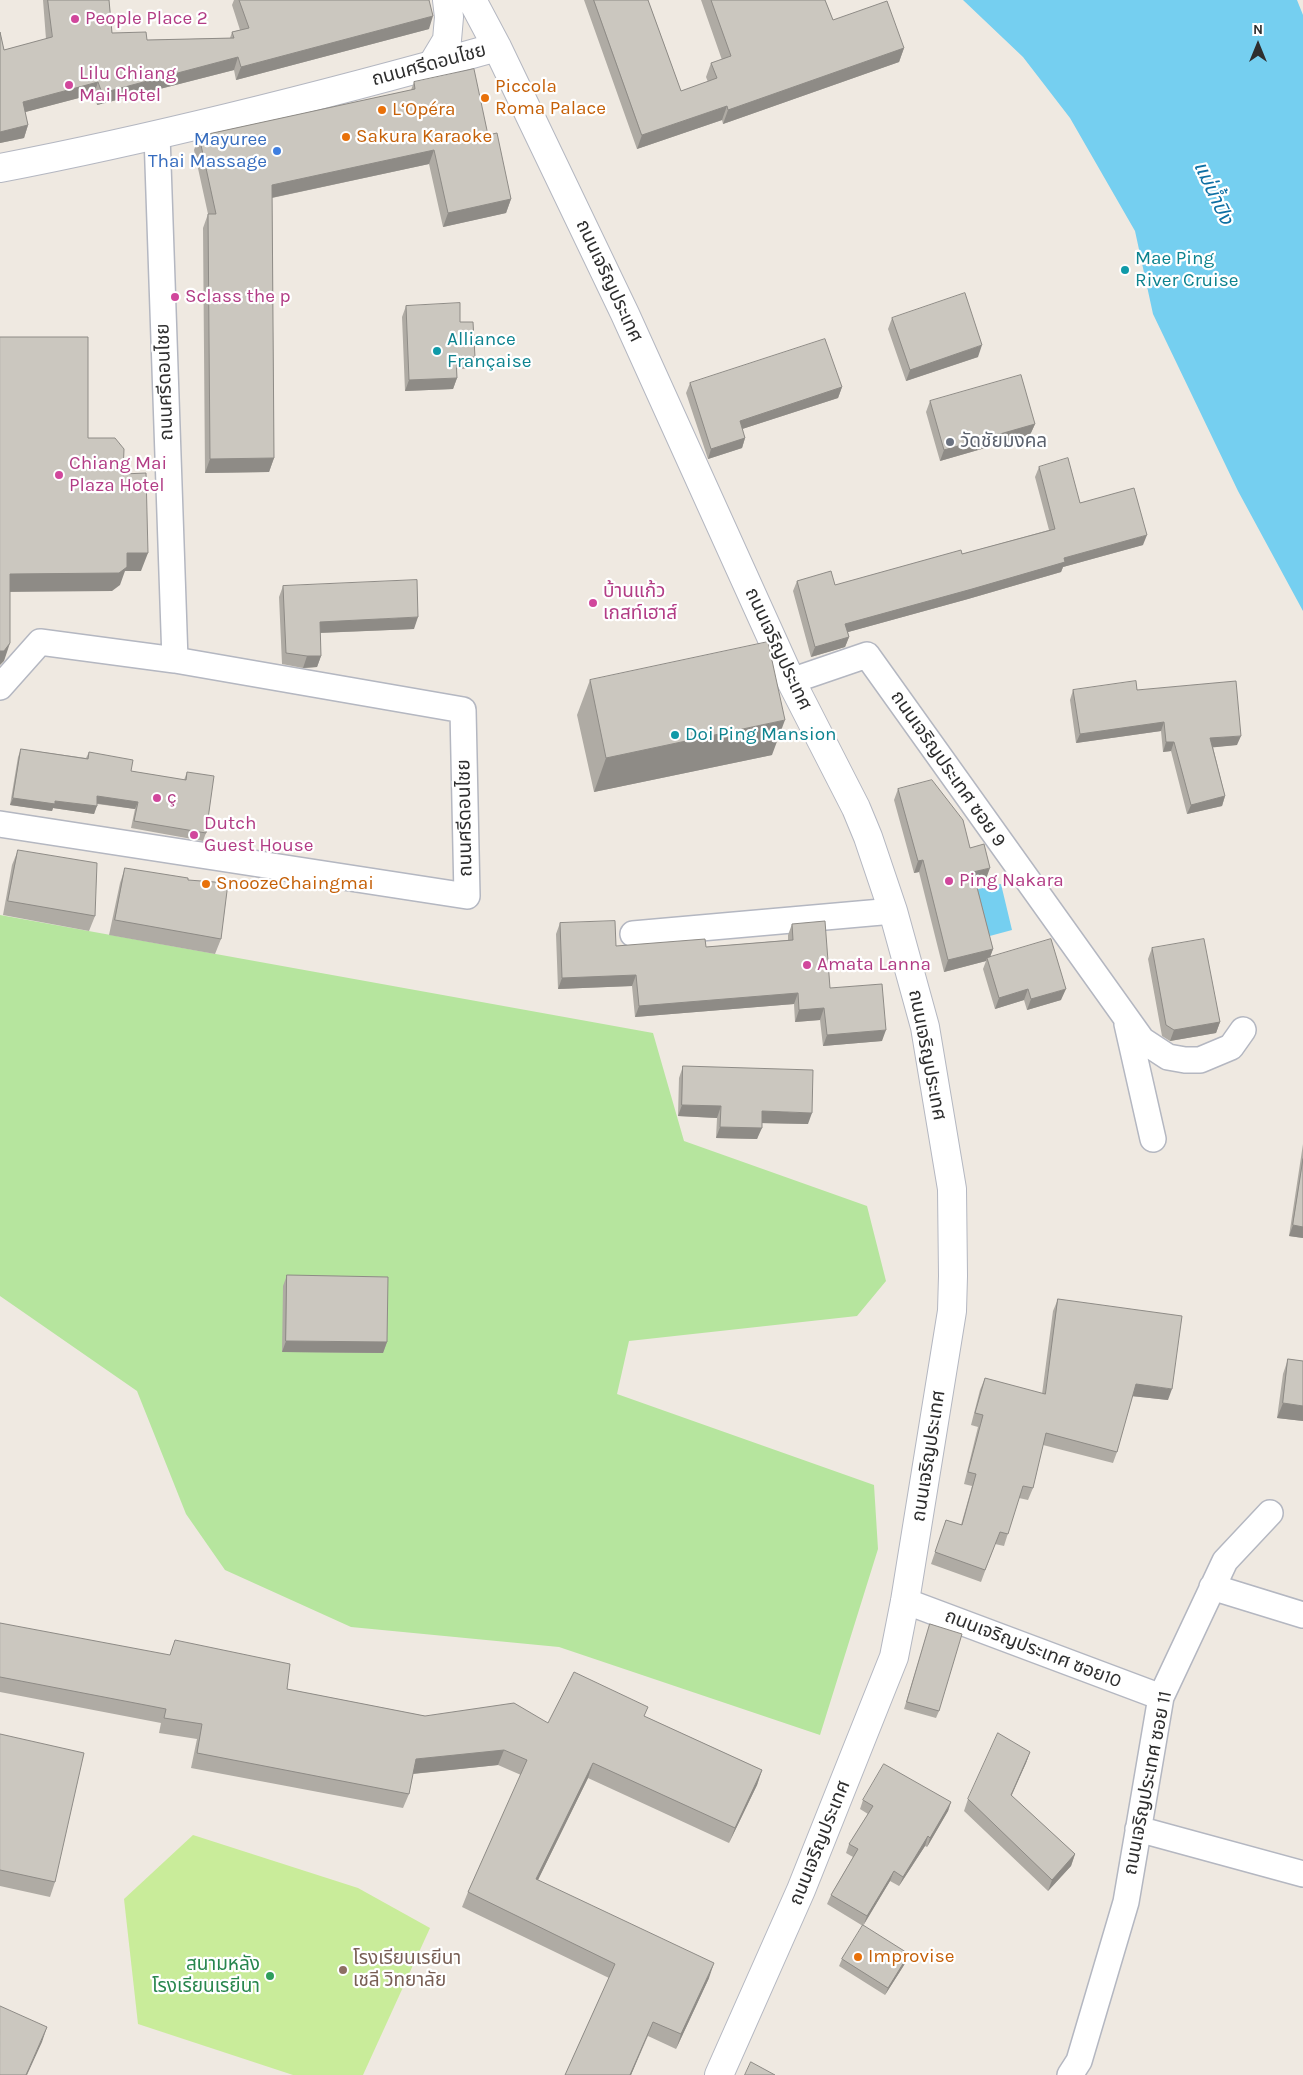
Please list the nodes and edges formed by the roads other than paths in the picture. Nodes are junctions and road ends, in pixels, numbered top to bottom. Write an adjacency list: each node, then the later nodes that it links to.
1 (447, 0): 4 (street)
2 (472, 0): 3 (street, ถนนเจริญประเทศ)
3 (497, 47): 4 (street, ถนนศรีดอนไชย); 8 (street, ถนนเจริญประเทศ)
4 (432, 65): 5 (street, ถนนศรีดอนไชย)
5 (157, 135): 6 (street, ถนนศรีดอนไชย); 7 (street, ถนนศรีดอนไชย)
6 (0, 168)
7 (175, 660): 9 (street, ถนนศรีดอนไชย); 10 (street, ถนนศรีดอนไชย)
8 (791, 681): 11 (street, ถนนเจริญประเทศ); 13 (street, ถนนเจริญประเทศ ซอย 9)
9 (0, 687)
10 (0, 824)
11 (893, 912): 12 (street); 18 (street, ถนนเจริญประเทศ)
12 (634, 934)
13 (1127, 1021): 14 (street); 15 (street)
14 (1243, 1030)
15 (1153, 1139)
16 (1270, 1513): 17 (street, ถนนเจริญประเทศ ซอย 11)
17 (1212, 1587): 19 (street); 20 (street, ถนนเจริญประเทศ ซอย 11)
18 (905, 1601): 20 (street, ถนนเจริญประเทศ ซอย10); 23 (street, ถนนเจริญประเทศ)
19 (1303, 1614)
20 (1161, 1697): 21 (street, ถนนเจริญประเทศ ซอย 11)
21 (1138, 1829): 22 (street); 24 (street, ถนนเจริญประเทศ ซอย 11)
22 (1303, 1874)
23 (719, 2075)
24 (1070, 2075)

